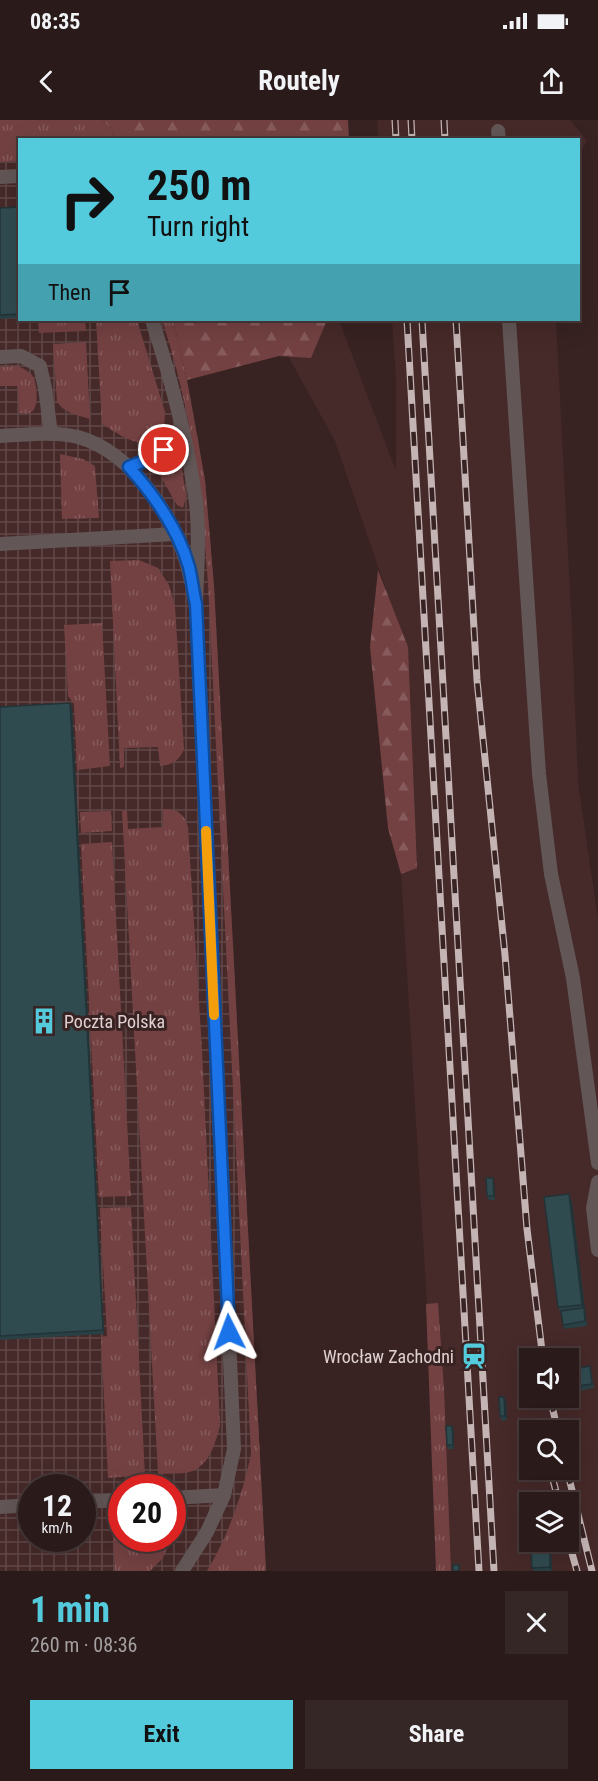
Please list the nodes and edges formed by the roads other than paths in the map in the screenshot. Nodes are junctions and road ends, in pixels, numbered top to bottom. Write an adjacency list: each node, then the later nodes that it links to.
1 (18, 176): 2 (lane)
2 (0, 177)
3 (152, 321): 6 (lane)
4 (509, 321): 13 (lane)
5 (0, 357): 7 (lane)
6 (183, 431): 9 (lane); 12 (lane)
7 (51, 434): 8 (lane); 9 (lane)
8 (0, 436)
9 (129, 467): 10 (lane)
10 (175, 534): 11 (lane); 12 (lane)
11 (0, 544)
12 (196, 604): 16 (lane)
13 (598, 1163)
14 (598, 1182): 15 (lane)
15 (598, 1250)
16 (224, 1495): 17 (lane); 20 (lane)
17 (186, 1497)
18 (18, 1506): 19 (lane)
19 (0, 1507)
20 (182, 1571)

